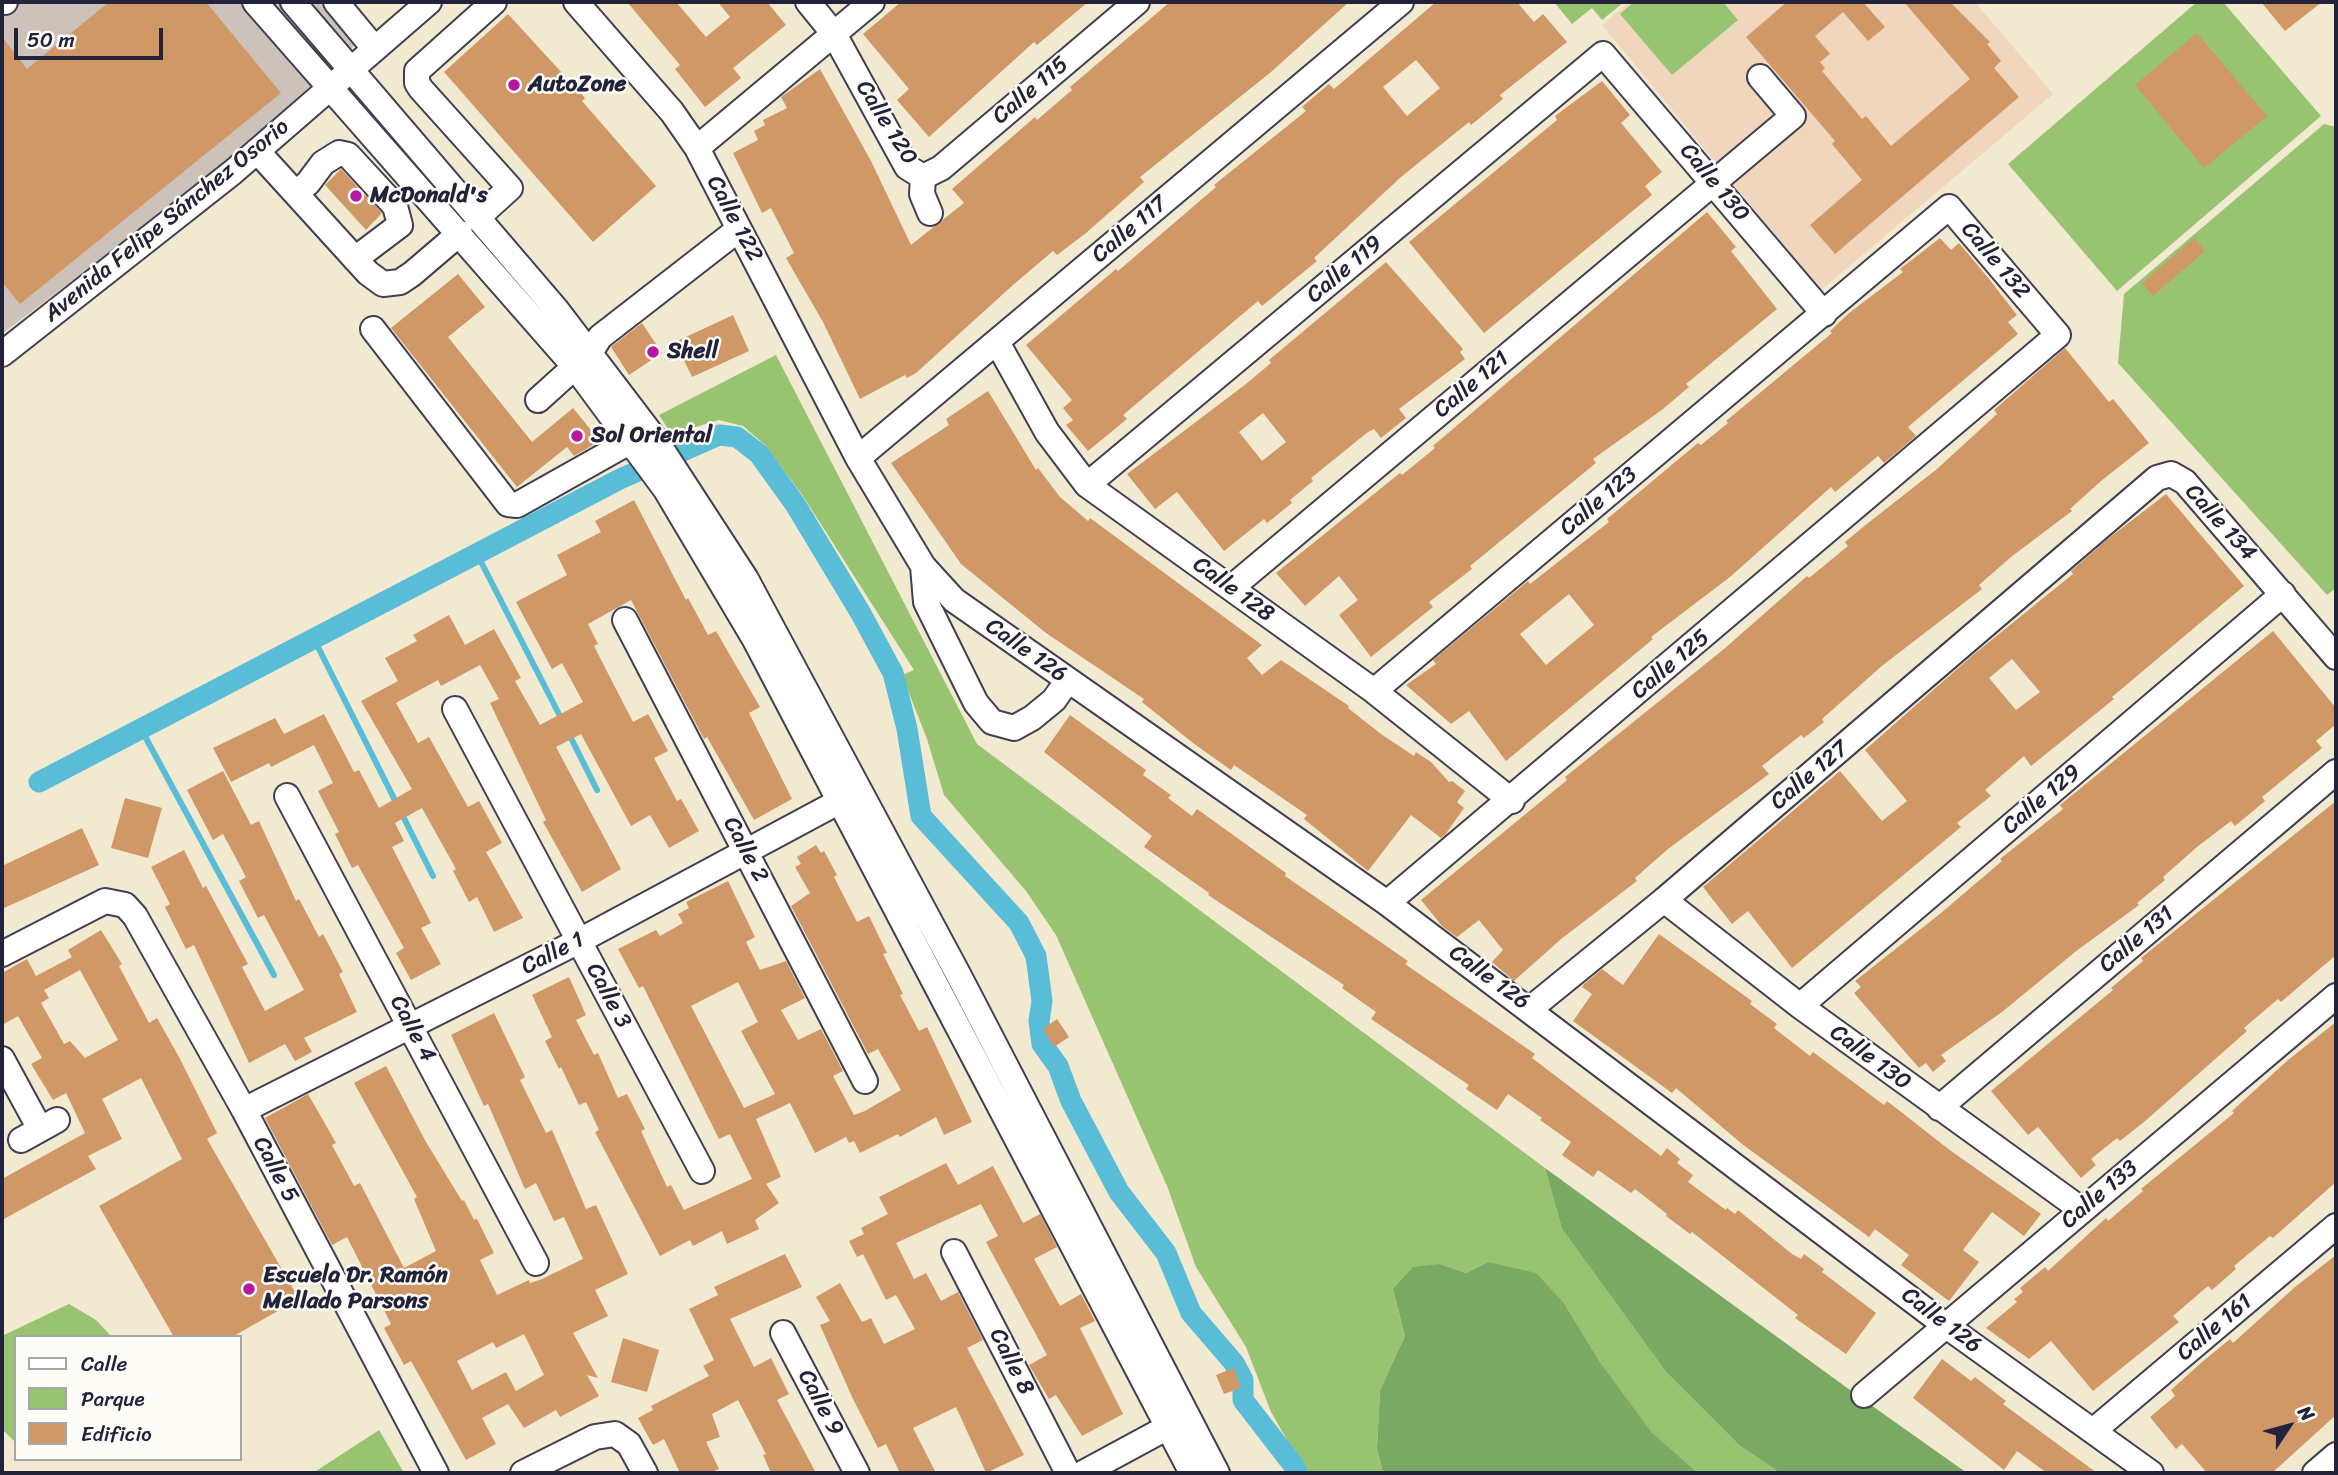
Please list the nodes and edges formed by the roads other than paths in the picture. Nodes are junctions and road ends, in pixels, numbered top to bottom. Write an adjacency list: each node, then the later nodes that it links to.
1 (255, 2): 16 (street)
2 (293, 2): 14 (street)
3 (336, 2): 12 (street)
4 (429, 2): 12 (street, Avenida Felipe Sánchez Osorio)
5 (494, 2): 23 (street)
6 (576, 2): 17 (street, Calle 122)
7 (808, 2): 11 (street, Calle 120)
8 (872, 2): 11 (street)
9 (1137, 2): 19 (street, Calle 115)
10 (1401, 2): 28 (street, Calle 117)
11 (834, 34): 17 (street); 19 (street, Calle 120)
12 (374, 48): 14 (street, Avenida Felipe Sánchez Osorio)
13 (1603, 54): 20 (street, Calle 130); 35 (street, Calle 119)
14 (349, 69): 16 (street, Avenida Felipe Sánchez Osorio); 23 (street)
15 (1760, 77): 20 (street, Calle 121)
16 (330, 86): 18 (street, Avenida Felipe Sánchez Osorio); 23 (street)
17 (697, 148): 24 (street, Calle 122)
18 (257, 150): 21 (street); 29 (street, Avenida Felipe Sánchez Osorio)
19 (923, 177): 22 (street, Calle 120)
20 (1714, 183): 26 (street, Calle 130); 38 (street, Calle 121)
21 (296, 193): 25 (street); 25 (street)
22 (930, 213)
23 (468, 225): 25 (street); 30 (street)
24 (739, 229): 30 (street); 34 (street, Calle 122)
25 (355, 259)
26 (1824, 314): 32 (street, Calle 132); 43 (street, Calle 123)
27 (373, 329): 33 (street)
28 (997, 342): 34 (street, Calle 117); 35 (street, Calle 128)
29 (2, 354)
30 (582, 360): 31 (street); 33 (street)
31 (538, 400)
32 (1952, 425): 48 (street, Calle 125)
33 (641, 443): 47 (street)
34 (858, 458): 37 (street, Calle 126)
35 (1087, 485): 38 (street, Calle 128)
36 (2087, 540): 39 (street, Calle 134); 50 (street, Calle 127)
37 (923, 566): 42 (street, Calle 126); 42 (street)
38 (1231, 588): 43 (street, Calle 128)
39 (2283, 594): 41 (street, Calle 134); 55 (street, Calle 129)
40 (625, 620): 49 (street, Calle 2)
41 (2336, 657)
42 (1068, 680): 51 (street, Calle 126)
43 (1374, 691): 48 (street, Calle 128)
44 (455, 709): 52 (street, Calle 3)
45 (2336, 772): 60 (street, Calle 131)
46 (287, 796): 57 (street, Calle 4)
47 (849, 796): 49 (street, Calle 1); 71 (street)
48 (1512, 800): 51 (street, Calle 125)
49 (746, 852): 52 (street, Calle 1); 59 (street, Calle 2)
50 (1664, 900): 55 (street, Calle 130); 56 (street, Calle 127)
51 (1387, 903): 56 (street, Calle 126)
52 (579, 941): 57 (street, Calle 1); 63 (street, Calle 3)
53 (2, 954): 61 (street, Calle 5)
54 (2336, 996): 64 (street, Calle 133)
55 (1800, 1006): 60 (street, Calle 130)
56 (1530, 1009): 68 (street, Calle 126)
57 (410, 1027): 61 (street, Calle 1); 67 (street, Calle 4)
58 (2, 1059): 62 (street)
59 (865, 1081)
60 (1939, 1108): 64 (street, Calle 130)
61 (244, 1110): 74 (street, Calle 5)
62 (39, 1130)
63 (702, 1171)
64 (2082, 1210): 68 (street, Calle 133)
65 (2336, 1226): 72 (street, Calle 161)
66 (954, 1252): 78 (street, Calle 8)
67 (537, 1263)
68 (1945, 1325): 70 (street, Calle 133); 72 (street, Calle 126)
69 (783, 1333): 77 (street, Calle 9)
70 (1864, 1395)
71 (1178, 1421): 79 (street); 80 (street); 81 (street)
72 (2093, 1431): 82 (street, Calle 126)
73 (2336, 1455): 83 (street)
74 (436, 1473)
75 (523, 1473): 76 (street)
76 (645, 1473)
77 (857, 1473)
78 (1068, 1473)
79 (1083, 1473)
80 (1192, 1473)
81 (1217, 1473)
82 (2151, 1473)
83 (2315, 1473)

